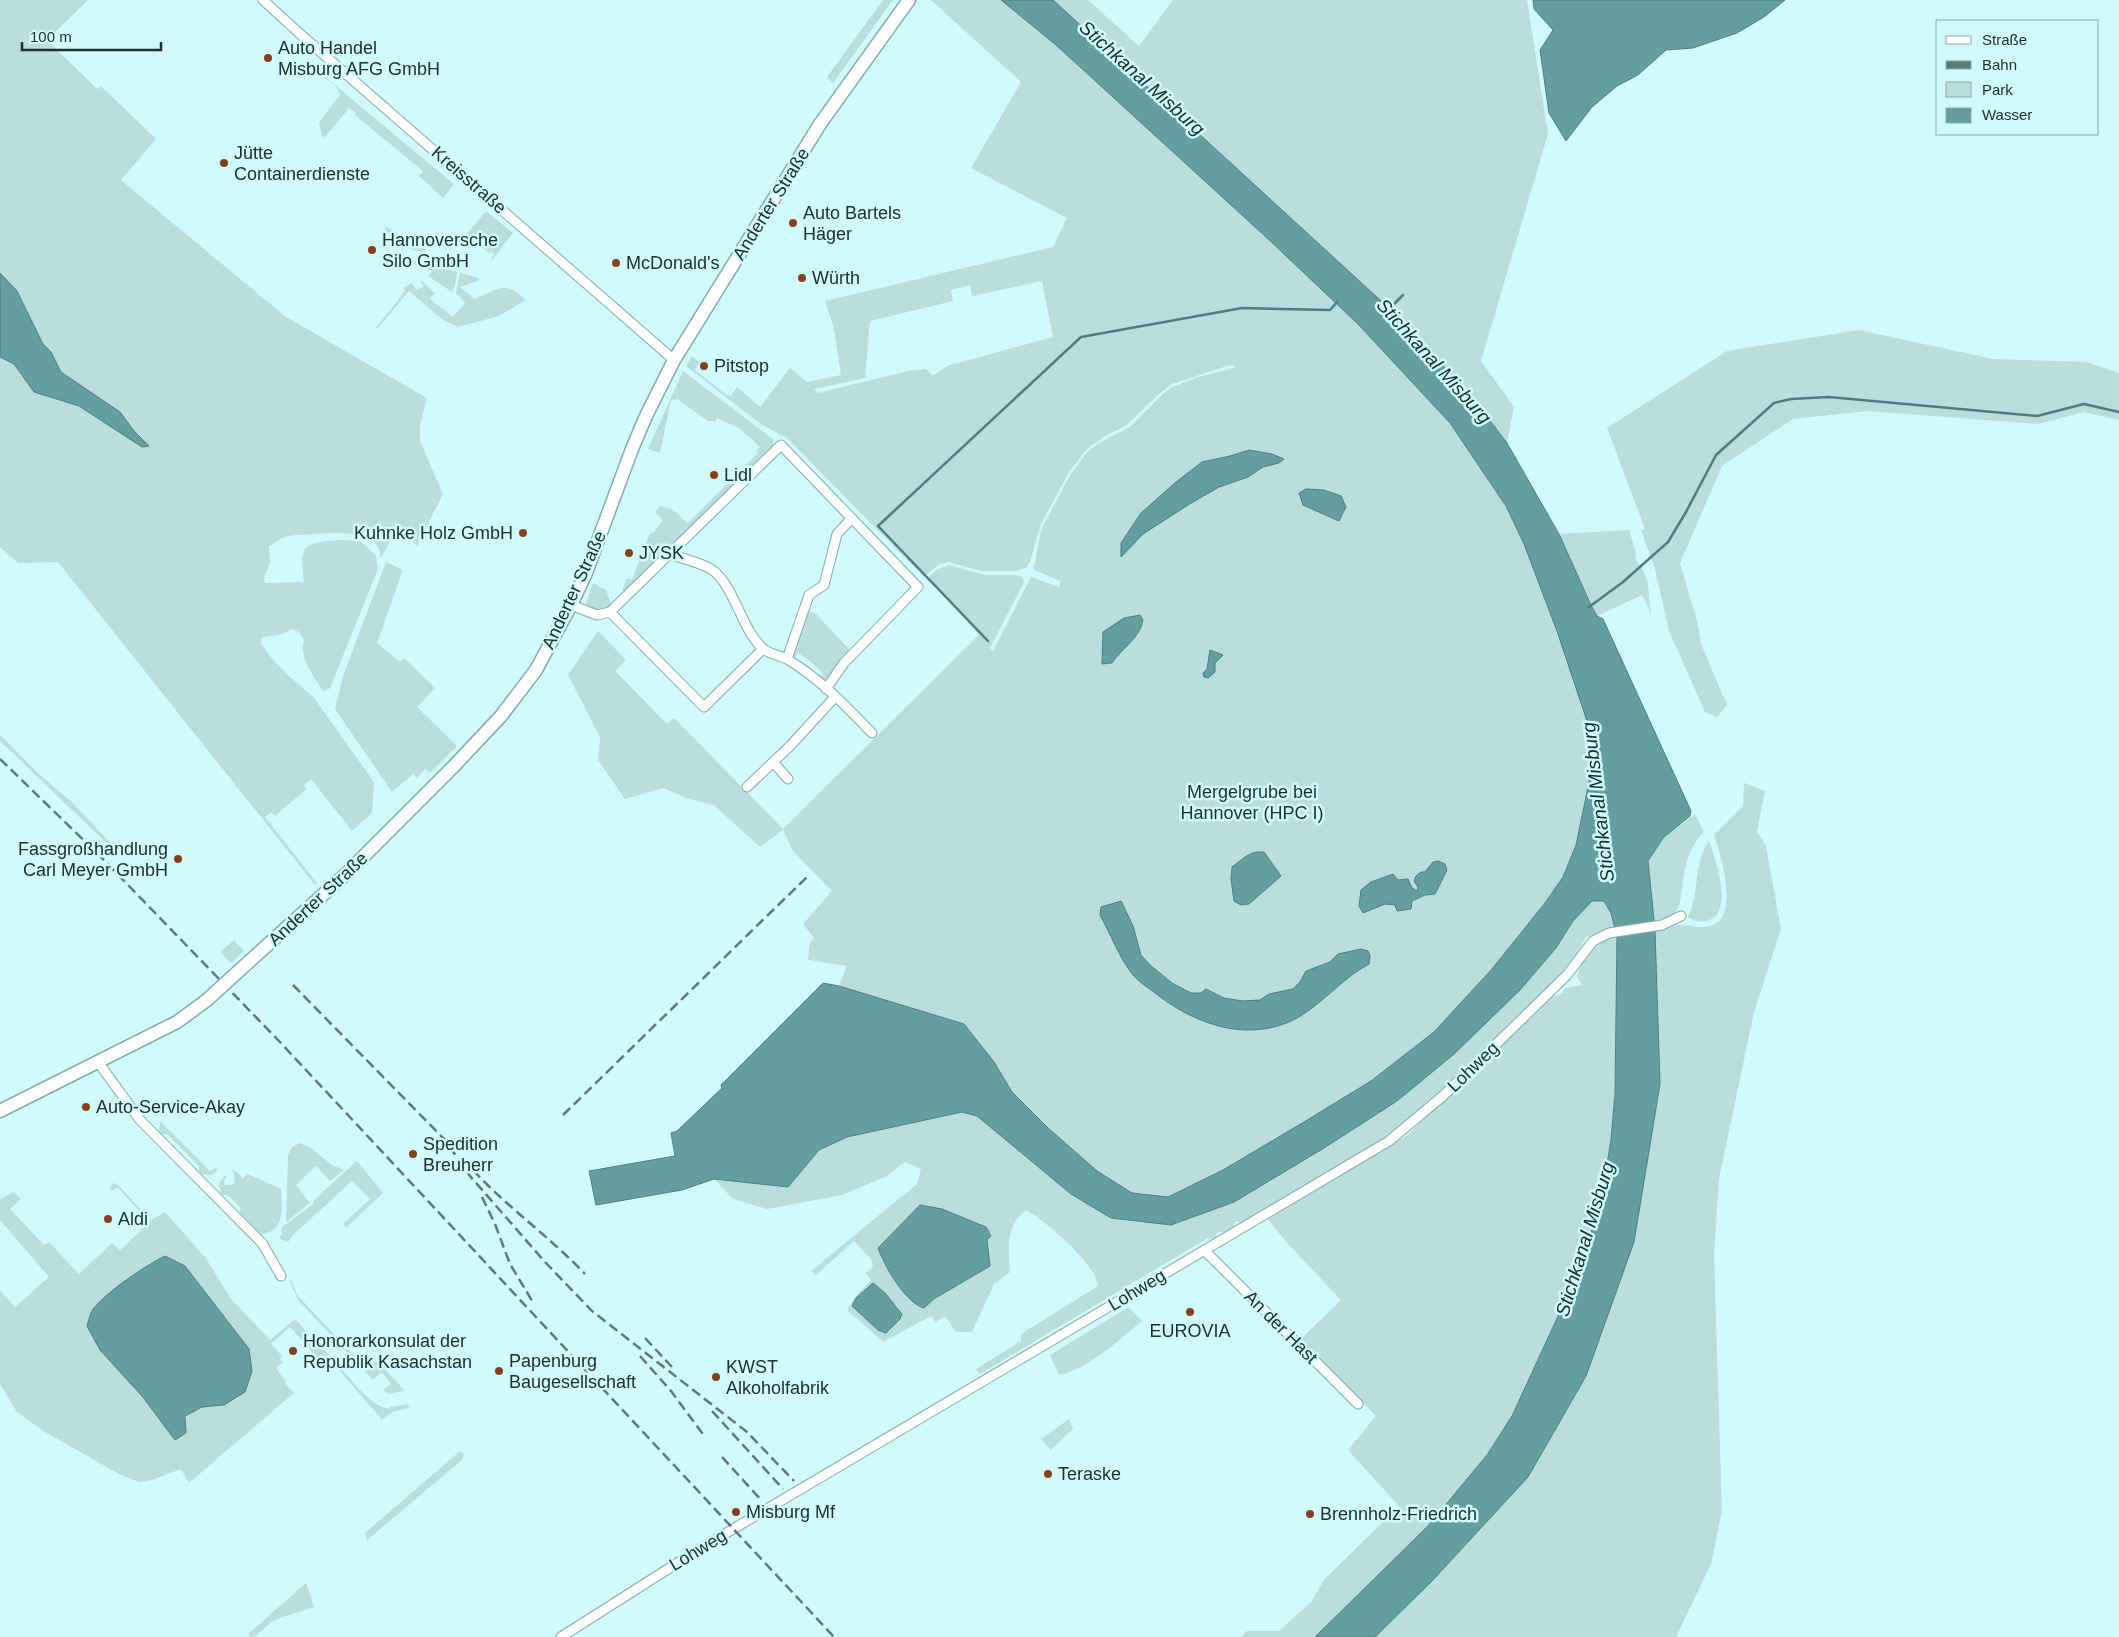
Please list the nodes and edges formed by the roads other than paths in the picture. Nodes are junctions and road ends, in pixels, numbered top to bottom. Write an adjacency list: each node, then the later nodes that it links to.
1 (263, 0): 3 (street, Kreisstraße)
2 (909, 0): 3 (main road, Anderter Straße)
3 (674, 360): 6 (main road, Anderter Straße)
4 (851, 519): 5 (street); 9 (street); 10 (street)
5 (670, 554): 7 (street); 8 (street)
6 (572, 605): 7 (street); 17 (main road, Anderter Straße, bridge)
7 (610, 612): 8 (street)
8 (763, 649): 9 (street)
9 (786, 659): 10 (street)
10 (826, 689): 11 (street)
11 (835, 697): 12 (street); 13 (street)
12 (872, 733)
13 (773, 762): 14 (street); 15 (street)
14 (788, 779)
15 (747, 787)
16 (1681, 916): 19 (street, Lohweg)
17 (98, 1062): 18 (main road, Anderter Straße); 20 (street)
18 (0, 1111)
19 (1204, 1250): 21 (street, An der Hast); 22 (street, Lohweg)
20 (281, 1276)
21 (1358, 1404)
22 (561, 1637)

